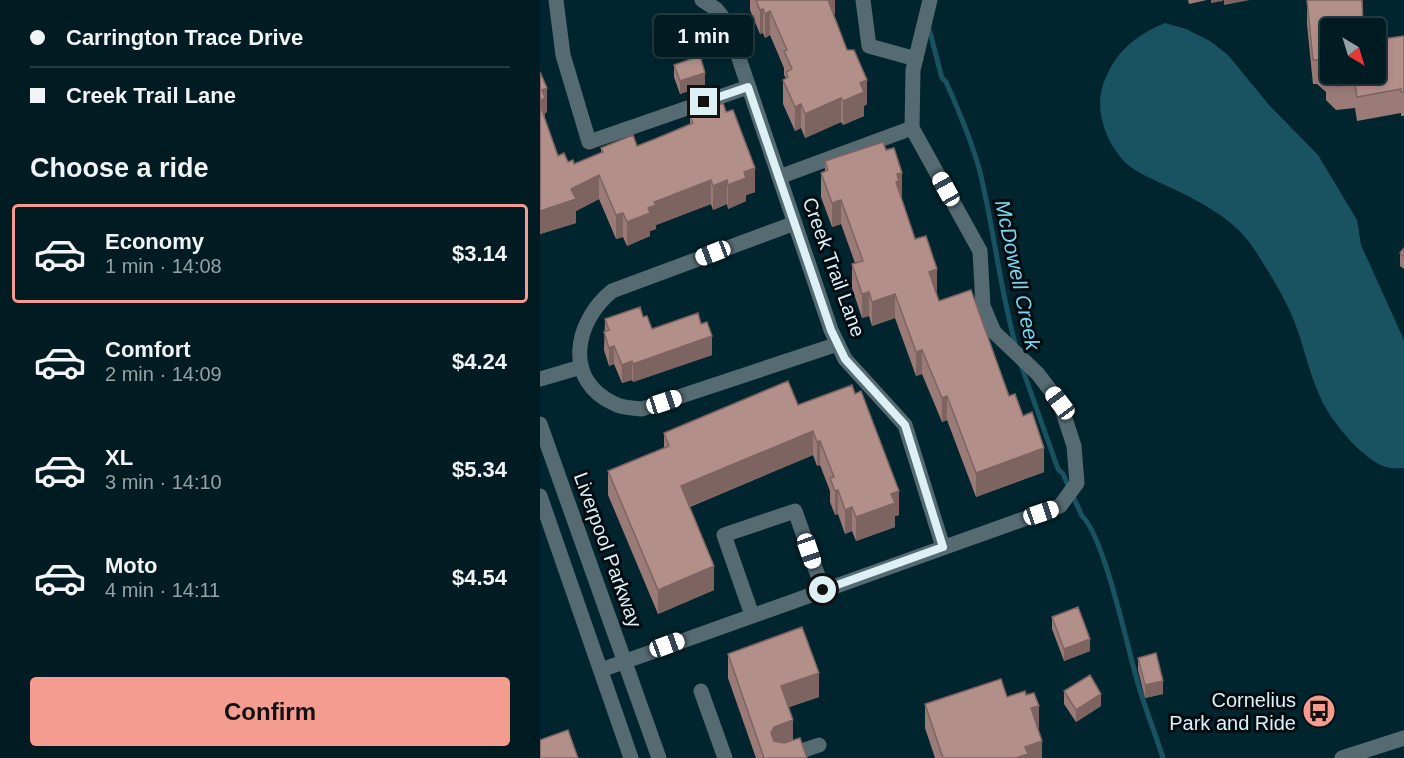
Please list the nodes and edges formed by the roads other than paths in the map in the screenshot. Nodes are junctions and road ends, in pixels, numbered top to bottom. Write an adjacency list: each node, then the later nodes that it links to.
1 (556, 0): 6 (street)
2 (702, 0): 6 (street, Creek Trail Lane)
3 (863, 0): 5 (street)
4 (930, 0): 5 (street)
5 (916, 59): 7 (street)
6 (748, 87): 8 (street, Creek Trail Lane)
7 (912, 128): 8 (street); 17 (street)
8 (779, 177): 9 (street, Creek Trail Lane)
9 (795, 223): 10 (street, Creek Trail Lane); 11 (street)
10 (838, 344): 11 (street); 17 (street, Creek Trail Lane)
11 (581, 367): 12 (street)
12 (540, 379)
13 (540, 424): 15 (street, Liverpool Parkway)
14 (540, 496): 16 (street)
15 (574, 517): 16 (street); 20 (street, Liverpool Parkway)
16 (545, 527): 21 (street)
17 (943, 547): 18 (street)
18 (823, 590): 19 (street); 19 (street)
19 (752, 615): 20 (street)
20 (625, 660): 21 (street); 26 (street, Liverpool Parkway)
21 (601, 670): 25 (street)
22 (702, 691): 27 (street)
23 (1404, 738): 29 (street)
24 (819, 745): 28 (street)
25 (631, 758)
26 (659, 758)
27 (725, 758)
28 (781, 758)
29 (1342, 758)

